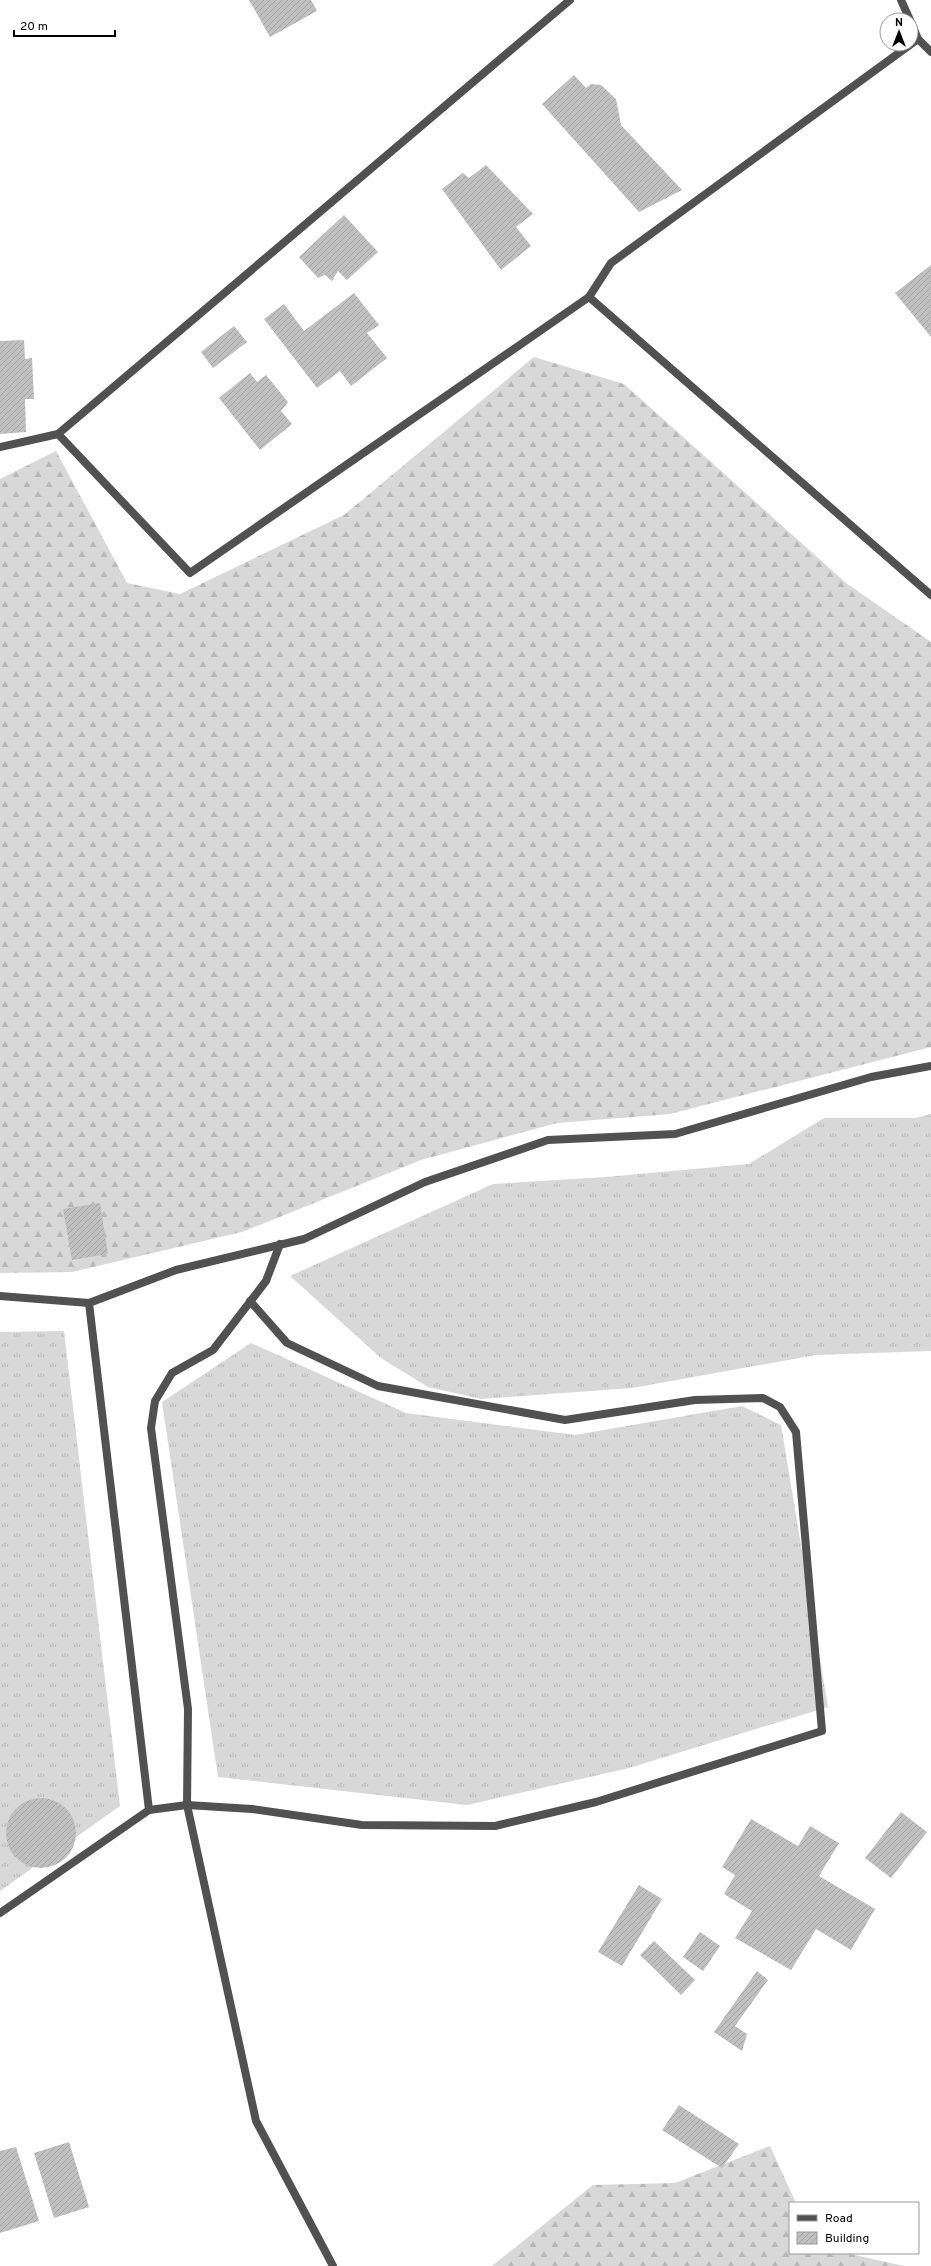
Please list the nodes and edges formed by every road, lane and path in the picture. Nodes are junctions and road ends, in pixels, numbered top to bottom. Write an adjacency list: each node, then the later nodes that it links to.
1 (570, 0): 8 (street)
2 (901, 0): 3 (street)
3 (907, 12)
4 (919, 40): 6 (street)
5 (900, 52): 7 (street)
6 (931, 52)
7 (589, 297): 8 (street); 10 (street)
8 (58, 434): 9 (street)
9 (0, 447)
10 (931, 595)
11 (931, 1066): 12 (street)
12 (280, 1244): 14 (street); 15 (street)
13 (0, 1296): 15 (street)
14 (250, 1301): 16 (street); 16 (street)
15 (89, 1303): 17 (street)
16 (187, 1805): 17 (street); 19 (street)
17 (149, 1810): 18 (street)
18 (0, 1913)
19 (333, 2266)

